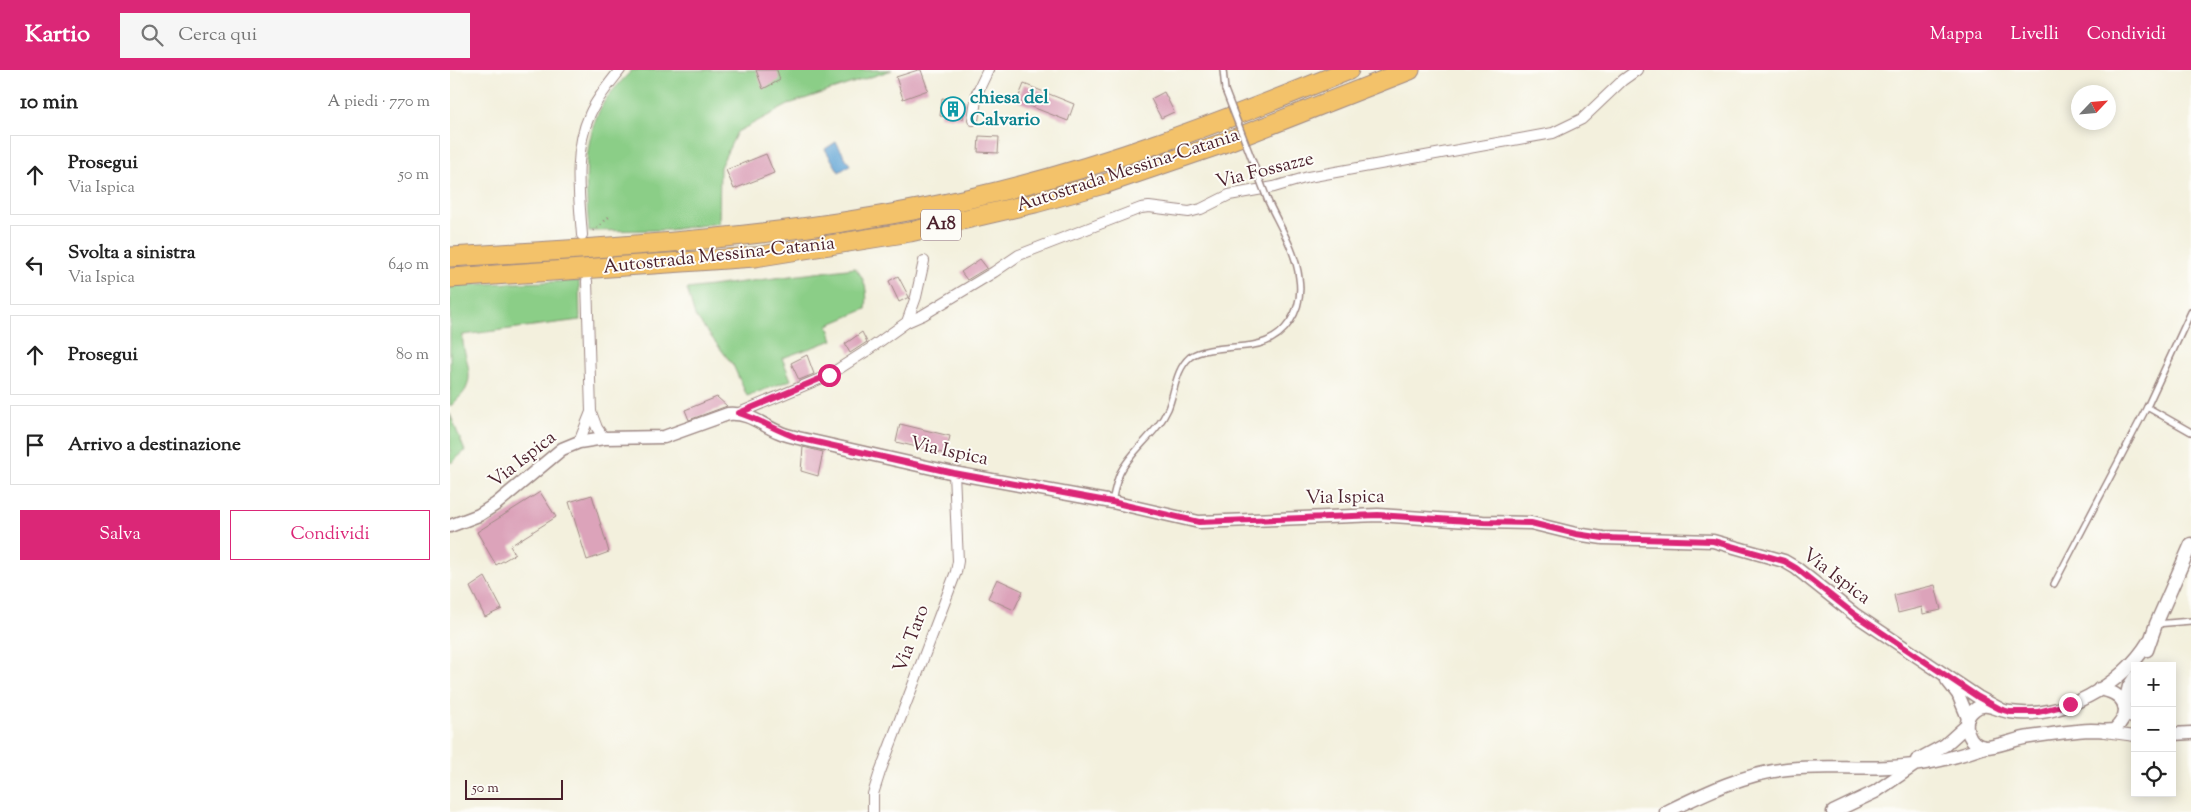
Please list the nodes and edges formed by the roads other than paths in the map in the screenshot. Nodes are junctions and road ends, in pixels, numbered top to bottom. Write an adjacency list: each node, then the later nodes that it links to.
1 (620, 70): 8 (street)
2 (988, 70): 7 (street)
3 (1223, 70): 22 (lane, bridge)
4 (1349, 70): 9 (highway, Autostrada Messina-Catania / A18)
5 (1410, 70): 11 (highway, Autostrada Messina-Catania / A18)
6 (1638, 70): 14 (street, Via Fossazze)
7 (973, 120)
8 (582, 236)
9 (450, 257)
10 (924, 261): 14 (street)
11 (450, 278)
12 (587, 281): 16 (street)
13 (2191, 312): 15 (lane)
14 (907, 322): 17 (street, Via Ispica)
15 (2147, 407): 18 (lane); 25 (lane)
16 (591, 412): 19 (street); 20 (street)
17 (739, 413): 19 (street, Via Ispica); 21 (street, Via Ispica)
18 (2191, 432)
19 (604, 438): 20 (street, Via Ispica)
20 (579, 442): 23 (street, Via Ispica)
21 (954, 473): 22 (street, Via Ispica); 45 (street, Via Taro)
22 (1112, 502): 29 (street, Via Ispica)
23 (450, 526)
24 (2191, 544): 27 (street)
25 (2054, 584)
26 (2191, 620): 27 (lane)
27 (2156, 624): 28 (street)
28 (2149, 641): 30 (street); 32 (street)
29 (1929, 662): 34 (street); 36 (street)
30 (2143, 662)
31 (2131, 683): 33 (street)
32 (2099, 690): 33 (street); 34 (street)
33 (2124, 708): 35 (street); 37 (street)
34 (2000, 709): 36 (street)
35 (2131, 716)
36 (1967, 722): 41 (street); 42 (street)
37 (2104, 732): 40 (street); 41 (street)
38 (2191, 733): 39 (street)
39 (2176, 734)
40 (2131, 735)
41 (1985, 747): 42 (street)
42 (1907, 766): 43 (street); 44 (street)
43 (1874, 768): 44 (street); 46 (street)
44 (1875, 792): 47 (street)
45 (873, 812)
46 (1666, 812)
47 (1833, 812)

